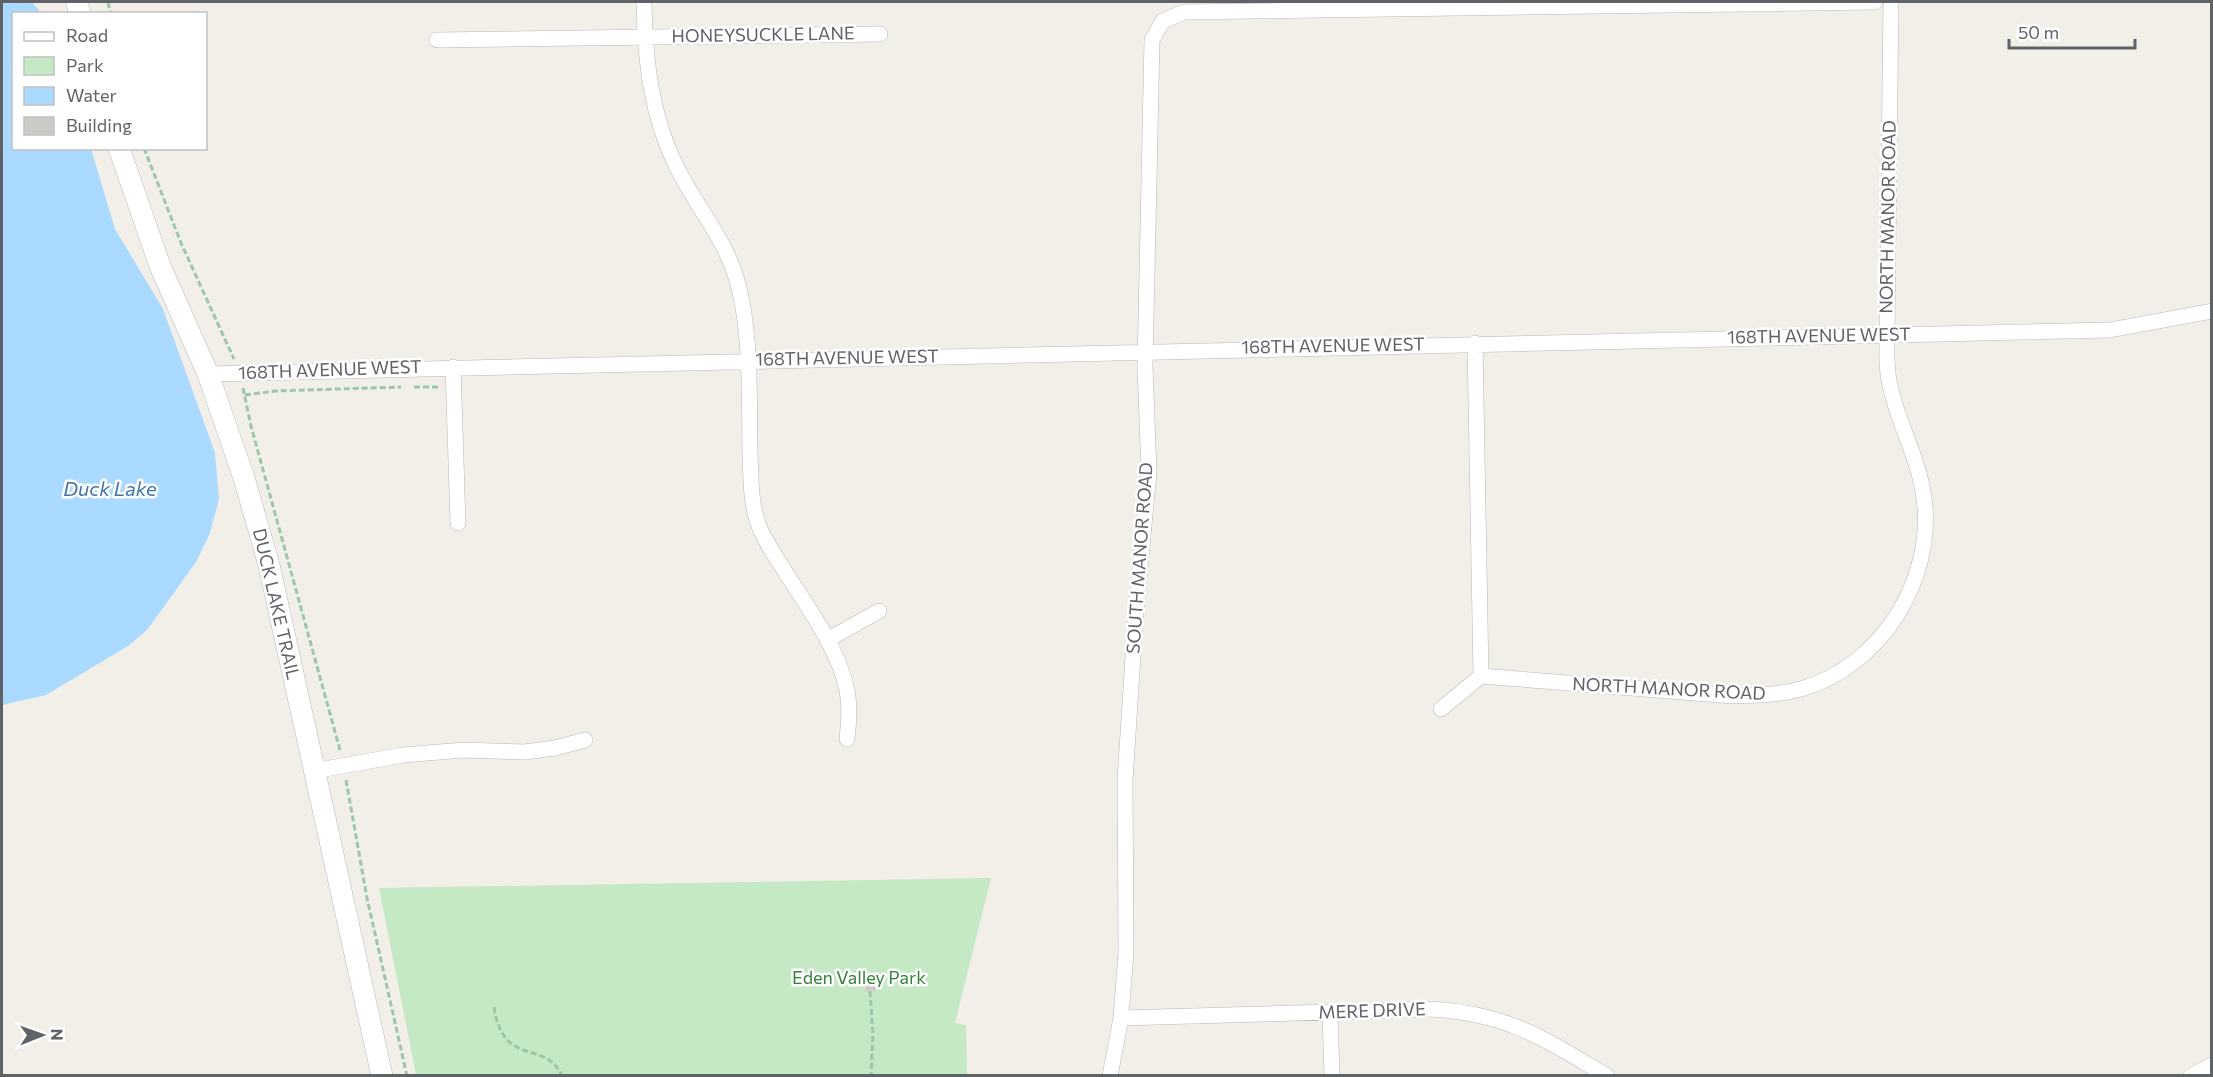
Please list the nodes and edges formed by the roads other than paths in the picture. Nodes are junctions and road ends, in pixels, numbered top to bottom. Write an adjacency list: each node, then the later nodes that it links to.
1 (644, 2): 5 (street, HONEYSUCKLE LANE)
2 (1875, 2): 11 (street, SOUTH MANOR ROAD)
3 (1891, 2): 9 (street, NORTH MANOR ROAD)
4 (880, 34): 5 (street, HONEYSUCKLE LANE)
5 (646, 37): 6 (street, HONEYSUCKLE LANE); 12 (street, HONEYSUCKLE LANE)
6 (437, 40)
7 (119, 150): 14 (street, DUCK LAKE TRAIL)
8 (2211, 311): 9 (street, 168TH AVENUE WEST)
9 (1887, 335): 10 (street, 168TH AVENUE WEST); 18 (street, NORTH MANOR ROAD)
10 (1476, 343): 11 (street, 168TH AVENUE WEST); 18 (street)
11 (1146, 350): 12 (street, 168TH AVENUE WEST); 24 (street, SOUTH MANOR ROAD)
12 (748, 360): 13 (street, 168TH AVENUE WEST); 17 (street, HONEYSUCKLE LANE)
13 (453, 367): 14 (street, 168TH AVENUE WEST); 15 (street)
14 (208, 374): 22 (street, DUCK LAKE TRAIL)
15 (458, 523)
16 (879, 611): 17 (street)
17 (827, 640): 21 (street, HONEYSUCKLE LANE)
18 (1481, 676): 19 (street)
19 (1441, 709)
20 (585, 740): 22 (street)
21 (847, 740)
22 (314, 771): 26 (street, DUCK LAKE TRAIL)
23 (1330, 1013): 24 (street, MERE DRIVE); 28 (street); 29 (street, MERE DRIVE)
24 (1121, 1018): 27 (street, SOUTH MANOR ROAD)
25 (2211, 1065): 30 (street)
26 (382, 1076)
27 (1110, 1076)
28 (1332, 1076)
29 (1607, 1076)
30 (2191, 1076)

